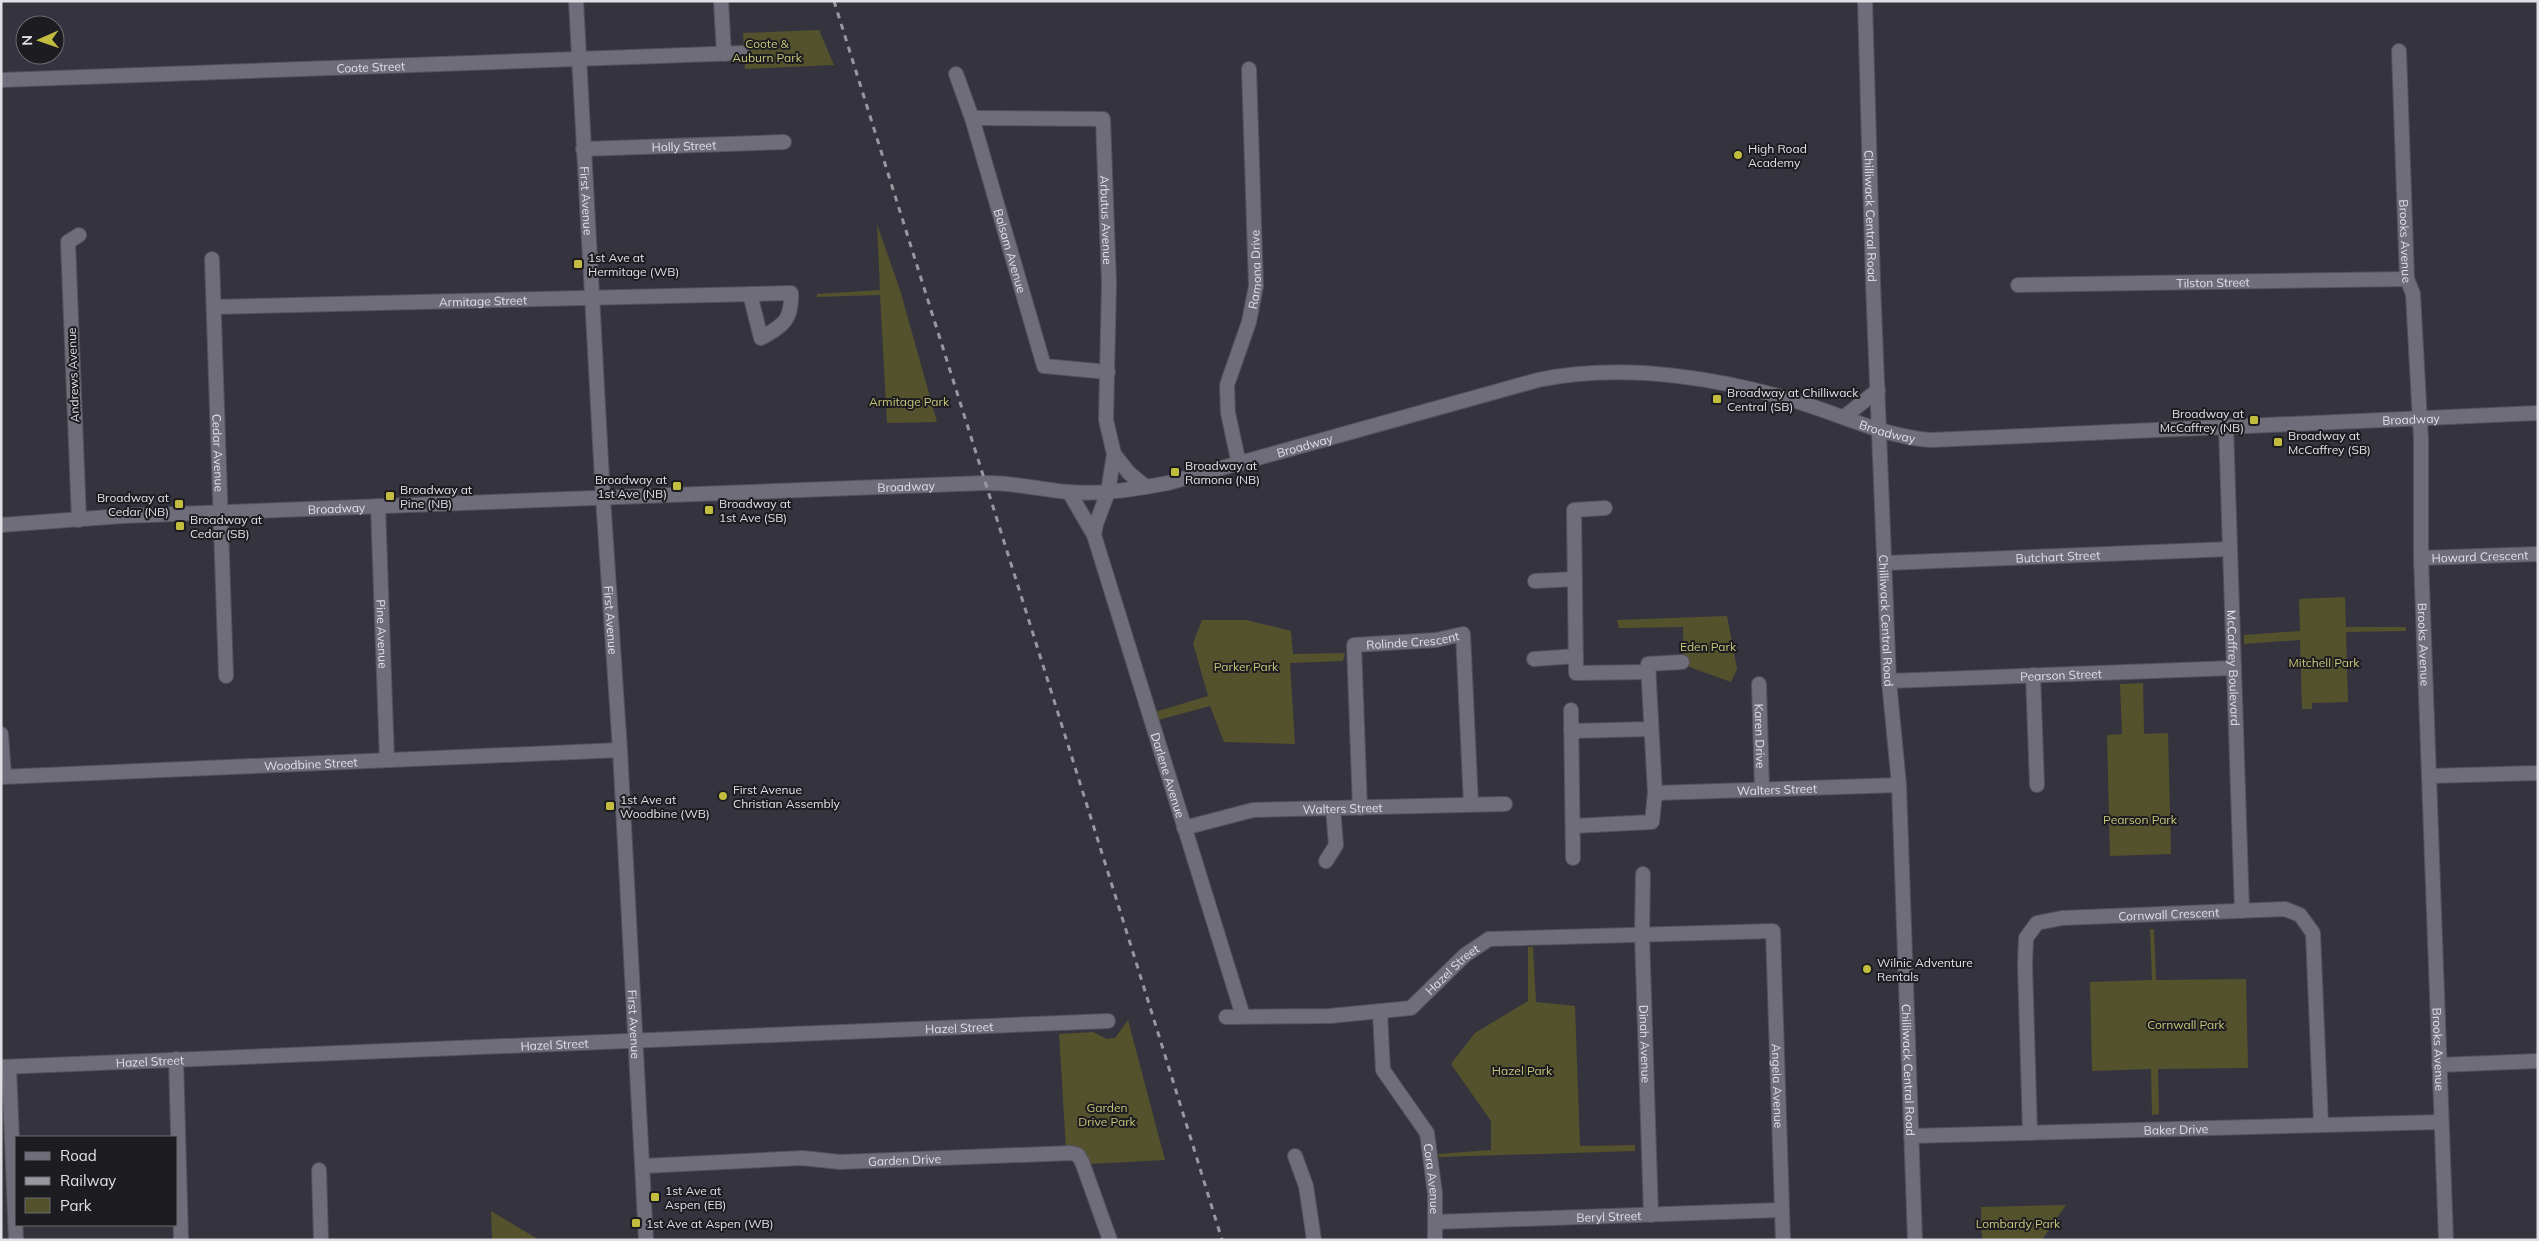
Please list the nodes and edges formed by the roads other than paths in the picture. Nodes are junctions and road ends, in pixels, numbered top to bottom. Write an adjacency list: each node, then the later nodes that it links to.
1 (576, 1): 7 (street, First Avenue)
2 (721, 1): 6 (street)
3 (1865, 1): 22 (street, Chilliwack Central Road)
4 (2399, 51): 16 (street, Brooks Avenue)
5 (741, 53): 6 (street, Coote Street)
6 (724, 54): 7 (street, Coote Street)
7 (579, 58): 10 (street, Coote Street); 13 (street, First Avenue)
8 (1249, 69): 29 (street, Ramona Drive)
9 (956, 74): 11 (street, Balsam Avenue)
10 (1, 80)
11 (972, 118): 21 (street, Balsam Avenue); 21 (street, Arbutus Avenue)
12 (784, 142): 13 (street, Holly Street)
13 (583, 149): 19 (street, First Avenue)
14 (79, 235): 37 (street, Andrews Avenue)
15 (212, 259): 20 (street, Cedar Avenue)
16 (2407, 279): 17 (street, Tilston Street); 25 (street, Brooks Avenue)
17 (2018, 285)
18 (750, 294): 19 (street, Armitage Street)
19 (592, 297): 20 (street, Armitage Street); 33 (street, First Avenue)
20 (214, 307): 36 (street, Cedar Avenue)
21 (1108, 372): 28 (street, Arbutus Avenue)
22 (1878, 390): 24 (street); 27 (street, Chilliwack Central Road)
23 (2538, 413): 25 (street, Broadway)
24 (1844, 417): 27 (street, Broadway); 29 (street, Broadway)
25 (2420, 418): 26 (street, Broadway); 42 (street, Brooks Avenue)
26 (2226, 427): 27 (street, Broadway); 40 (street, McCaffrey Boulevard)
27 (1880, 430): 43 (street, Chilliwack Central Road)
28 (1114, 454): 30 (street, Arbutus Avenue); 32 (street, Arbutus Avenue)
29 (1239, 464): 30 (street, Broadway)
30 (1146, 487): 32 (street, Broadway)
31 (1069, 492): 32 (street, Broadway); 33 (street, Broadway); 39 (street, Darlene Avenue)
32 (1108, 492): 39 (street)
33 (603, 498): 34 (street, Broadway); 59 (street, First Avenue)
34 (378, 506): 36 (street, Broadway); 60 (street, Pine Avenue)
35 (1604, 508): 44 (street)
36 (220, 513): 37 (street, Broadway); 52 (street, Cedar Avenue)
37 (79, 520): 38 (street, Broadway)
38 (1, 525)
39 (1094, 535): 73 (street, Darlene Avenue)
40 (2230, 549): 43 (street, Butchart Street); 49 (street, McCaffrey Boulevard)
41 (2538, 554): 42 (street, Howard Crescent)
42 (2421, 558): 63 (street, Brooks Avenue)
43 (1886, 563): 53 (street, Chilliwack Central Road)
44 (1575, 579): 45 (street); 46 (street)
45 (1535, 581)
46 (1576, 656): 47 (street); 50 (street)
47 (1534, 659)
48 (1682, 662): 50 (street)
49 (2234, 668): 51 (street, Pearson Street); 77 (street, McCaffrey Boulevard)
50 (1648, 672): 56 (street)
51 (2033, 675): 53 (street, Pearson Street); 65 (street)
52 (226, 676)
53 (1889, 681): 64 (street, Chilliwack Central Road)
54 (1759, 684): 66 (street, Karen Drive)
55 (1571, 710): 57 (street)
56 (1650, 729): 57 (street); 67 (street)
57 (1571, 730): 72 (street)
58 (1, 734): 62 (street)
59 (620, 750): 60 (street, Woodbine Street); 84 (street, First Avenue)
60 (387, 760): 62 (street, Woodbine Street)
61 (2538, 772): 63 (street)
62 (3, 776)
63 (2429, 776): 87 (street, Brooks Avenue)
64 (1899, 785): 66 (street, Walters Street); 92 (street, Chilliwack Central Road)
65 (2036, 785)
66 (1762, 789): 67 (street, Walters Street)
67 (1655, 793): 72 (street)
68 (1471, 804): 69 (street, Walters Street); 71 (street, Walters Street); 71 (street, Rolinde Crescent)
69 (1505, 804)
70 (1333, 808): 71 (street, Walters Street); 73 (street, Walters Street); 75 (street)
71 (1360, 808)
72 (1573, 826): 74 (street)
73 (1184, 828): 81 (street, Darlene Avenue)
74 (1573, 858)
75 (1326, 862)
76 (1643, 874): 79 (street, Dinah Avenue)
77 (2242, 911): 90 (street, Cornwall Crescent); 91 (street, Cornwall Crescent)
78 (1773, 931): 79 (street, Hazel Street); 96 (street, Angela Avenue)
79 (1642, 934): 80 (street, Hazel Street); 97 (street, Dinah Avenue)
80 (1380, 1013): 81 (street, Hazel Street); 98 (street, Cora Avenue)
81 (1243, 1016): 82 (street, Hazel Street)
82 (1226, 1017)
83 (1108, 1021): 84 (street, Hazel Street)
84 (634, 1041): 85 (street, Hazel Street); 94 (street, First Avenue)
85 (176, 1059): 88 (street, Hazel Street); 102 (street)
86 (2538, 1061): 87 (street)
87 (2439, 1065): 89 (street, Brooks Avenue)
88 (5, 1067): 99 (street)
89 (2441, 1122): 90 (street, Baker Drive); 110 (street, Brooks Avenue)
90 (2321, 1125): 91 (street, Baker Drive)
91 (2030, 1133): 92 (street, Baker Drive)
92 (1911, 1136): 109 (street, Chilliwack Central Road)
93 (1295, 1156): 106 (street)
94 (642, 1166): 104 (street, First Avenue); 105 (street, Garden Drive)
95 (319, 1170): 103 (street)
96 (1782, 1210): 97 (street, Beryl Street); 108 (street, Angela Avenue)
97 (1651, 1215): 98 (street, Beryl Street)
98 (1435, 1222): 107 (street, Cora Avenue)
99 (15, 1224)
100 (15, 1226): 101 (street)
101 (16, 1240)
102 (181, 1240)
103 (322, 1240)
104 (646, 1240)
105 (1110, 1240)
106 (1314, 1240)
107 (1435, 1240)
108 (1783, 1240)
109 (1915, 1240)
110 (2446, 1240)

